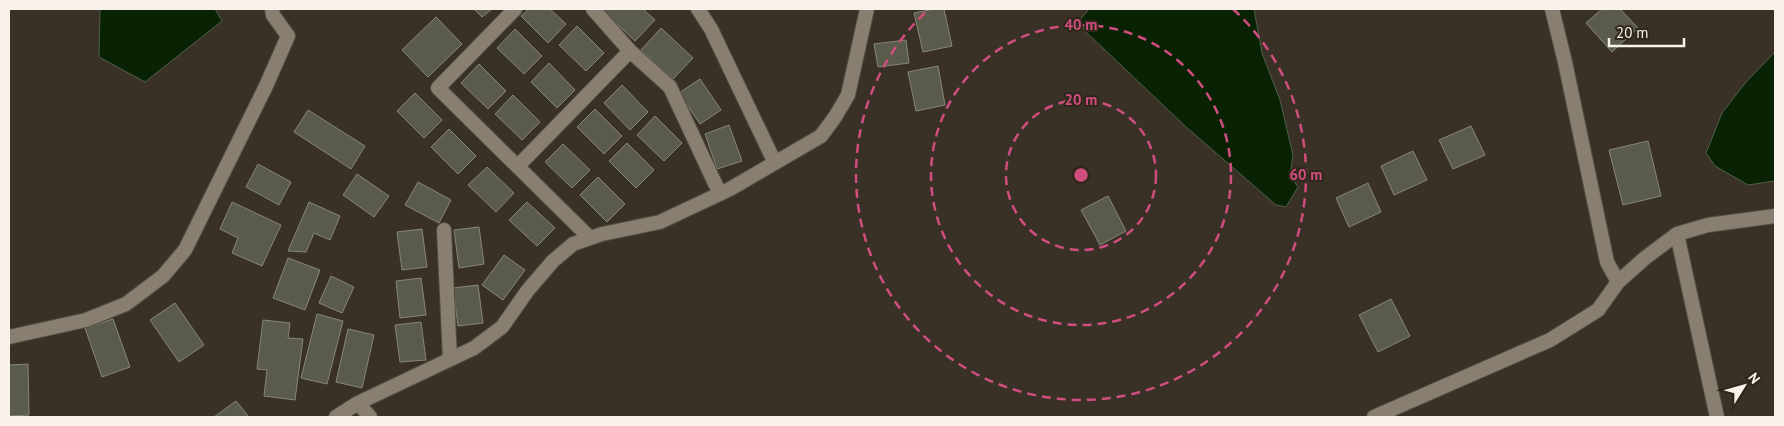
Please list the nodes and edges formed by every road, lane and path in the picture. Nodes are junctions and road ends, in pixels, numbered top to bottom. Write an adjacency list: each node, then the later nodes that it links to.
1 (272, 9): 16 (street)
2 (515, 9): 9 (street)
3 (593, 9): 7 (street)
4 (698, 9): 8 (street)
5 (867, 9): 8 (street)
6 (1552, 9): 15 (street)
7 (630, 51): 9 (street); 10 (street)
8 (775, 163): 10 (street)
9 (518, 166): 14 (street)
10 (720, 194): 14 (street)
11 (1775, 216): 13 (street)
12 (444, 230): 17 (street)
13 (1677, 234): 15 (street); 22 (street)
14 (590, 238): 17 (street)
15 (1618, 282): 21 (street)
16 (9, 337)
17 (450, 360): 18 (street)
18 (358, 404): 19 (street); 20 (street)
19 (336, 417)
20 (370, 417)
21 (1374, 417)
22 (1716, 417)

